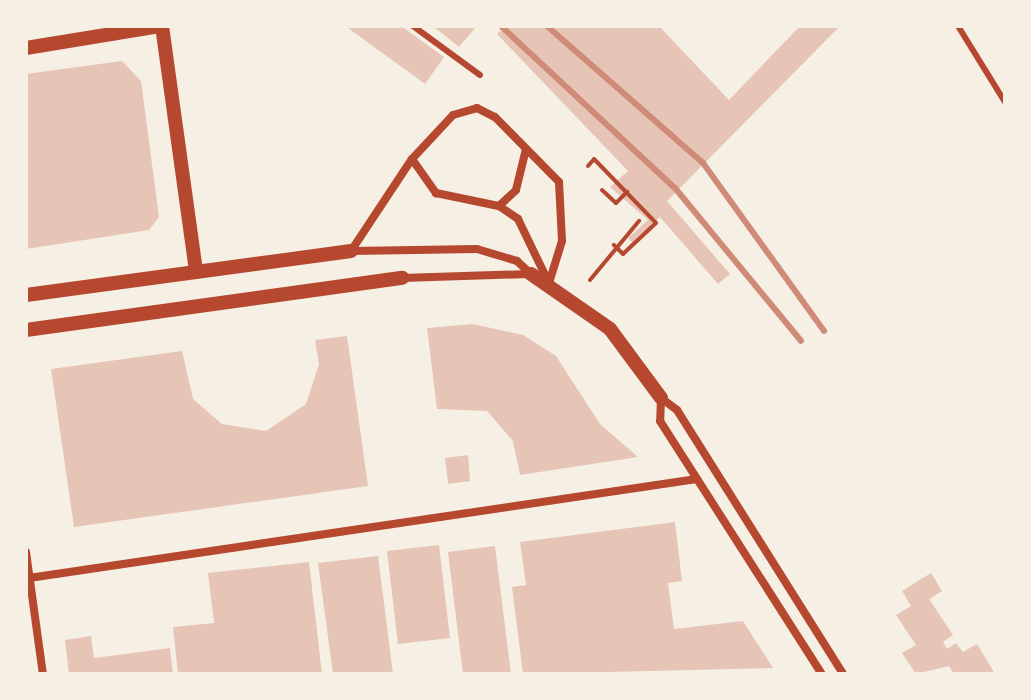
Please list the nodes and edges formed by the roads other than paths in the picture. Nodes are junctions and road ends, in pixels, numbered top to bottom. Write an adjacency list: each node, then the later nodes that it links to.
1 (161, 26): 4 (street); 11 (street)
2 (413, 26): 5 (lane)
3 (958, 26): 6 (lane)
4 (26, 48)
5 (480, 75)
6 (1005, 102)
7 (526, 149): 8 (street); 9 (street); 14 (street)
8 (412, 159): 9 (street); 10 (street)
9 (499, 206): 14 (street)
10 (351, 251): 11 (street); 12 (street)
11 (196, 272): 15 (street)
12 (531, 274): 13 (street); 14 (street)
13 (402, 278): 16 (street)
14 (549, 283): 17 (street)
15 (26, 295)
16 (26, 330)
17 (661, 398): 18 (street); 23 (street)
18 (697, 479): 20 (street); 22 (street)
19 (26, 552): 20 (street)
20 (29, 578): 21 (street)
21 (43, 674)
22 (822, 674)
23 (843, 674)

